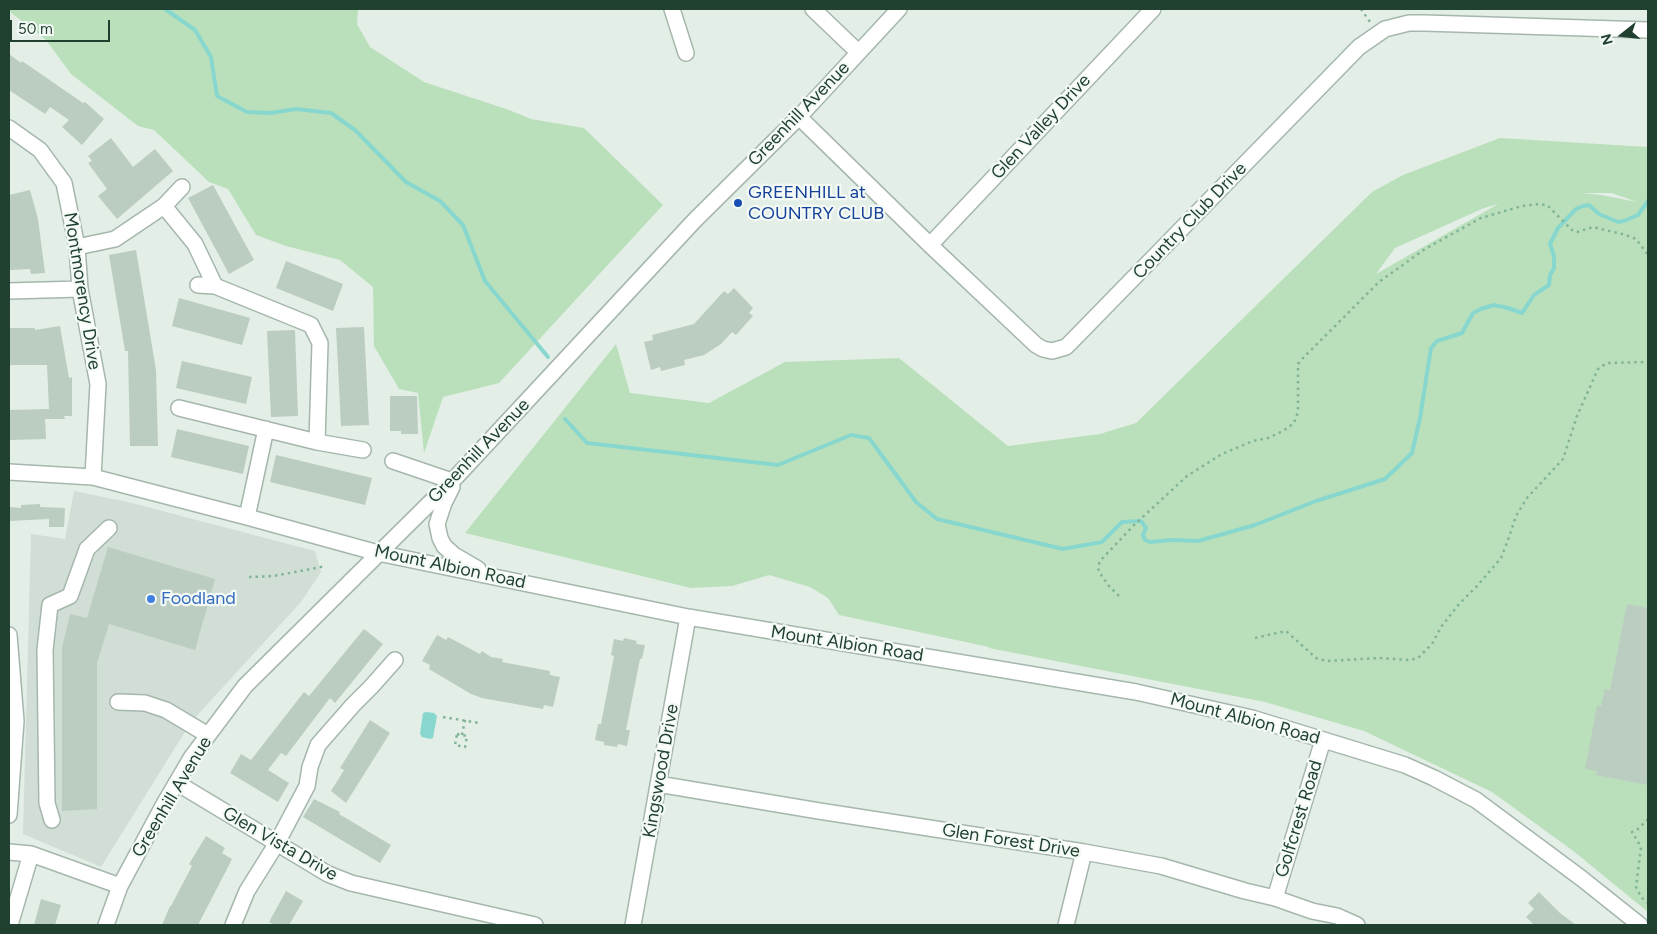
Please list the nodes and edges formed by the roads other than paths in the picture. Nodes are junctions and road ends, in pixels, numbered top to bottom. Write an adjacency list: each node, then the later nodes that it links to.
1 (672, 9): 7 (street)
2 (813, 9): 6 (street)
3 (899, 9): 6 (street, Greenhill Avenue)
4 (1153, 9): 12 (street, Glen Valley Drive)
5 (1648, 30): 12 (street, Country Club Drive)
6 (858, 52): 8 (street, Greenhill Avenue)
7 (686, 53)
8 (799, 116): 12 (street, Country Club Drive); 25 (street, Greenhill Avenue)
9 (9, 128): 13 (street, Montmorency Drive)
10 (182, 187): 11 (street)
11 (164, 206): 13 (street); 15 (street)
12 (930, 245)
13 (77, 247): 16 (street, Montmorency Drive)
14 (198, 285): 15 (street)
15 (215, 286): 20 (street)
16 (80, 289): 17 (street); 24 (street, Montmorency Drive)
17 (9, 291)
18 (179, 408): 19 (street)
19 (266, 429): 20 (street); 26 (street)
20 (318, 442): 21 (street)
21 (363, 450)
22 (393, 461): 25 (street)
23 (9, 472): 24 (street, Mount Albion Road)
24 (93, 478): 26 (street, Mount Albion Road)
25 (455, 478): 28 (street, Greenhill Avenue); 29 (street)
26 (247, 517): 28 (street, Mount Albion Road)
27 (109, 528): 39 (street)
28 (378, 553): 29 (street, Mount Albion Road); 34 (street, Greenhill Avenue)
29 (485, 574): 30 (street, Mount Albion Road)
30 (688, 617): 35 (street, Mount Albion Road); 37 (street, Kingswood Drive)
31 (9, 635): 38 (street)
32 (395, 660): 40 (street)
33 (118, 702): 34 (street)
34 (208, 735): 36 (street, Greenhill Avenue)
35 (1323, 740): 45 (street, Golfcrest Road); 54 (street, Mount Albion Road)
36 (177, 783): 40 (street, Glen Vista Drive); 44 (street, Greenhill Avenue)
37 (658, 784): 42 (street, Glen Forest Drive); 51 (street, Kingswood Drive)
38 (9, 815)
39 (52, 820)
40 (277, 843): 46 (street, Glen Vista Drive); 49 (street)
41 (9, 852): 43 (street)
42 (1084, 852): 45 (street, Glen Forest Drive); 52 (street)
43 (31, 854): 44 (street); 47 (street)
44 (120, 886): 48 (street, Greenhill Avenue)
45 (1275, 898): 53 (street, Glen Forest Drive)
46 (504, 922): 50 (street, Glen Vista Drive)
47 (10, 925)
48 (106, 925)
49 (233, 925)
50 (535, 925)
51 (633, 925)
52 (1066, 925)
53 (1357, 925)
54 (1640, 925)

